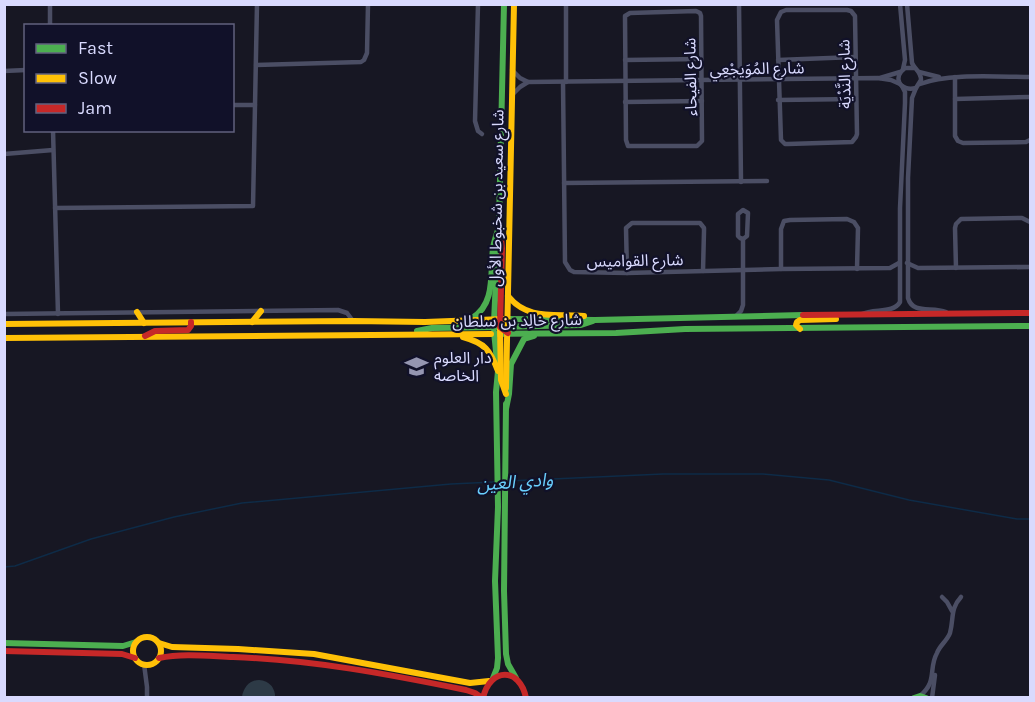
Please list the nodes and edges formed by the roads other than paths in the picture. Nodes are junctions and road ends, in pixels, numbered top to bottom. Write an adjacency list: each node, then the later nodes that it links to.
1 (58, 4): 11 (street)
2 (257, 4): 17 (street)
3 (368, 4): 17 (street)
4 (478, 4): 47 (street)
5 (504, 4): 55 (main road, شارع سعيد بن شخبوط الأول)
6 (514, 4): 20 (main road, شارع سعيد بن شخبوط الأول)
7 (566, 4): 34 (street, شارع القواميس)
8 (739, 4): 31 (street)
9 (900, 4): 22 (street)
10 (907, 4): 18 (street)
11 (50, 5): 12 (street)
12 (50, 24)
13 (855, 57): 16 (street); 16 (street, شارع النَّدْيَة); 25 (street, شارع النَّدْيَة)
14 (701, 59): 15 (street); 15 (street, شارع الفيحاء); 30 (street, شارع الفيحاء)
15 (625, 60): 32 (street, شارع الفيحاء)
16 (778, 60): 29 (street, شارع النَّدْيَة)
17 (256, 65): 45 (street)
18 (915, 68): 22 (street); 23 (street)
19 (24, 70): 21 (street)
20 (512, 70): 33 (street); 37 (main road, شارع سعيد بن شخبوط الأول)
21 (4, 71)
22 (902, 71): 26 (street, شارع المُوَيجْعِي); 35 (street)
23 (920, 72): 27 (street); 36 (street)
24 (1030, 77): 28 (street)
25 (855, 78): 26 (street, شارع المُوَيجْعِي); 29 (street, شارع المُوَيجْعِي); 40 (street, شارع النَّدْيَة)
26 (878, 78): 35 (street, شارع المُوَيجْعِي)
27 (947, 78): 28 (street); 36 (street)
28 (955, 78): 41 (street)
29 (778, 79): 31 (street, شارع المُوَيجْعِي); 39 (street, شارع النَّدْيَة)
30 (702, 80): 31 (street, شارع المُوَيجْعِي); 32 (street, شارع المُوَيجْعِي); 42 (street, شارع الفيحاء)
31 (740, 80): 52 (street)
32 (625, 81): 34 (street, شارع المُوَيجْعِي); 43 (street, شارع الفيحاء)
33 (528, 82): 34 (street, شارع المُوَيجْعِي); 37 (street)
34 (565, 82): 53 (street, شارع القواميس)
35 (901, 85): 36 (street); 59 (street)
36 (918, 86): 60 (street)
37 (512, 96): 72 (main road, شارع سعيد بن شخبوط الأول)
38 (1030, 97): 41 (street)
39 (778, 99): 40 (street); 40 (street, شارع النَّدْيَة)
40 (856, 99)
41 (955, 99): 48 (street)
42 (702, 101): 43 (street); 43 (street, شارع الفيحاء)
43 (625, 102)
44 (234, 105): 45 (street)
45 (255, 105): 54 (street)
46 (53, 132): 49 (street)
47 (482, 134)
48 (1030, 140)
49 (53, 150): 50 (street); 54 (street)
50 (4, 154)
51 (766, 181): 52 (street)
52 (741, 182): 53 (street)
53 (564, 183): 69 (street, شارع القواميس)
54 (55, 208): 80 (street)
55 (499, 220): 57 (main road, شارع سعيد بن شخبوط الأول); 92 (main road)
56 (1030, 222): 65 (street)
57 (498, 230): 89 (main road); 92 (main road, شارع سعيد بن شخبوط الأول)
58 (743, 239): 58 (street); 67 (street)
59 (899, 263): 63 (street, شارع القواميس); 70 (street)
60 (907, 263): 64 (street); 71 (street)
61 (1030, 267): 65 (street)
62 (857, 268): 63 (street, شارع القواميس); 66 (street, شارع القواميس); 66 (street)
63 (890, 268): 70 (street, شارع القواميس)
64 (918, 268): 65 (street); 71 (street)
65 (956, 268)
66 (781, 269): 67 (street, شارع القواميس)
67 (743, 270): 68 (street, شارع القواميس); 73 (street)
68 (703, 271): 69 (street, شارع القواميس); 69 (street)
69 (627, 273)
70 (899, 273): 82 (street)
71 (908, 274): 76 (street)
72 (508, 296): 85 (main road); 92 (main road, شارع سعيد بن شخبوط الأول)
73 (743, 305): 83 (street); 84 (street)
74 (261, 311): 75 (street); 86 (street); 88 (main road)
75 (137, 312): 80 (street); 90 (main road)
76 (949, 313): 77 (main road, شارع خالِد بن سلطان); 82 (main road, شارع خالِد بن سلطان)
77 (1005, 313): 78 (main road, شارع خالِد بن سلطان); 94 (main road)
78 (1030, 313)
79 (4, 314): 80 (street)
80 (58, 314)
81 (849, 315): 82 (main road, شارع خالِد بن سلطان); 84 (main road, شارع خالِد بن سلطان); 95 (main road)
82 (861, 315)
83 (736, 316): 84 (main road, شارع خالِد بن سلطان); 85 (main road, شارع خالِد بن سلطان)
84 (752, 316)
85 (595, 320): 92 (main road, شارع خالِد بن سلطان)
86 (353, 321): 88 (main road, شارع خالِد بن سلطان); 89 (main road, شارع خالِد بن سلطان)
87 (191, 322): 88 (main road, شارع خالِد بن سلطان); 90 (main road, شارع خالِد بن سلطان); 99 (main road)
88 (252, 322)
89 (425, 322): 92 (main road, شارع خالِد بن سلطان)
90 (144, 323): 91 (main road, شارع خالِد بن سلطان)
91 (4, 324)
92 (501, 326): 96 (main road, شارع خالِد بن سلطان); 97 (main road); 98 (main road, شارع خالِد بن سلطان); 101 (main road, شارع سعيد بن شخبوط الأول); 102 (main road)
93 (1030, 326): 94 (main road, شارع خالِد بن سلطان)
94 (961, 327): 95 (main road, شارع خالِد بن سلطان)
95 (800, 329): 96 (main road, شارع خالِد بن سلطان)
96 (550, 333): 102 (main road)
97 (412, 334): 98 (main road, شارع خالِد بن سلطان); 99 (main road, شارع خالِد بن سلطان)
98 (449, 334): 101 (main road)
99 (143, 337): 100 (main road, شارع خالِد بن سلطان)
100 (4, 338)
101 (498, 371): 115 (main road, شارع سعيد بن شخبوط الأول)
102 (506, 410): 114 (main road)
103 (942, 597): 105 (street)
104 (961, 597): 105 (street)
105 (952, 612): 113 (street)
106 (136, 642): 107 (main road); 108 (main road); 110 (main road)
107 (4, 643)
108 (159, 643): 111 (main road); 115 (main road)
109 (4, 651): 110 (main road)
110 (135, 658): 112 (main road)
111 (159, 658): 112 (main road); 119 (main road)
112 (144, 664): 118 (street)
113 (933, 670): 117 (street); 122 (street)
114 (516, 678): 115 (main road); 116 (main road)
115 (491, 680): 119 (main road, شارع سعيد بن شخبوط الأول)
116 (525, 688): 120 (main road); 121 (main road)
117 (920, 697)
118 (147, 698)
119 (483, 698)
120 (526, 698)
121 (534, 698)
122 (932, 698)

